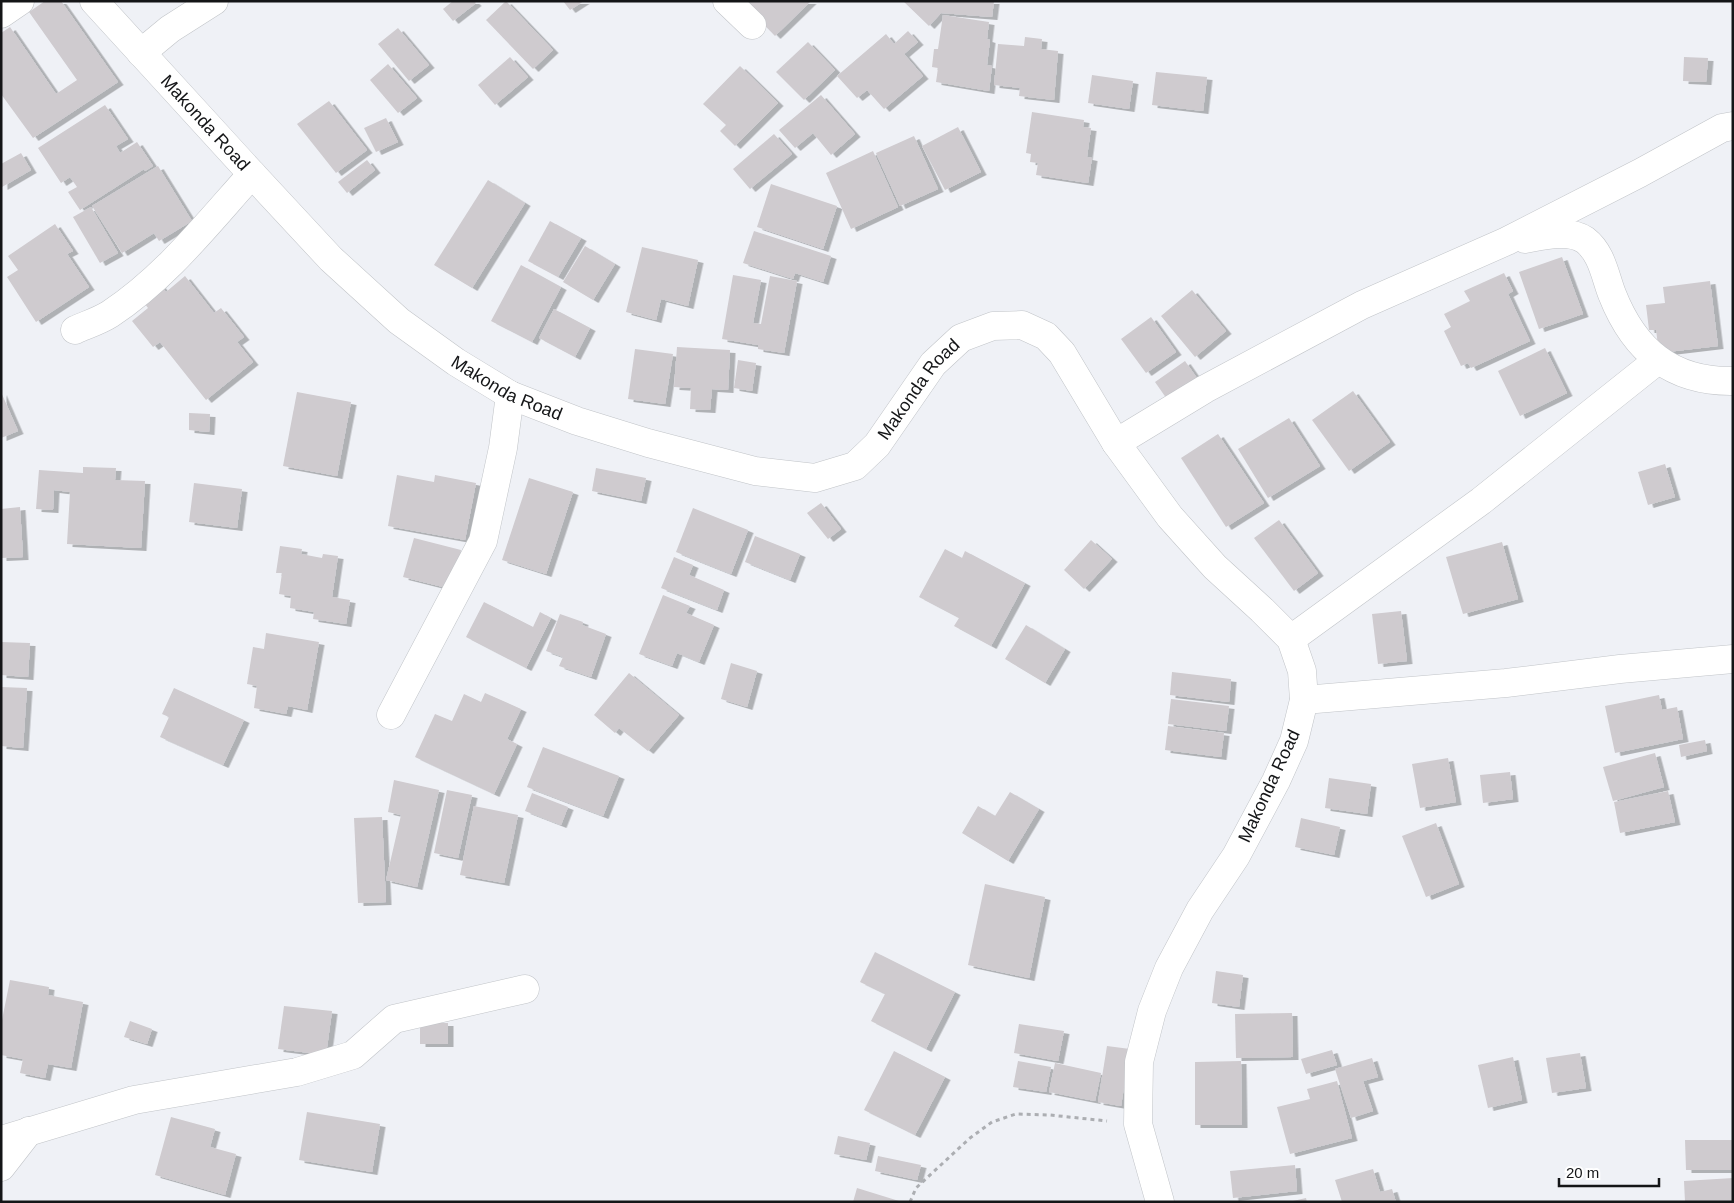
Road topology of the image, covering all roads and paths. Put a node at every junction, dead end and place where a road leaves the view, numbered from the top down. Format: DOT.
graph roads {
  1 [pos="20,1"];
  2 [pos="94,1"];
  3 [pos="214,1"];
  4 [pos="727,1"];
  5 [pos="1,14"];
  6 [pos="752,25"];
  7 [pos="141,53"];
  8 [pos="1733,126"];
  9 [pos="252,174"];
  10 [pos="1507,241"];
  11 [pos="75,330"];
  12 [pos="1658,360"];
  13 [pos="1733,381"];
  14 [pos="510,395"];
  15 [pos="1116,443"];
  16 [pos="1291,639"];
  17 [pos="1733,659"];
  18 [pos="1304,700"];
  19 [pos="391,715"];
  20 [pos="525,989"];
  21 [pos="1138,1124"];
  22 [pos="29,1131"];
  23 [pos="1,1140"];
  24 [pos="1,1167"];
  25 [pos="910,1202"];
  26 [pos="1160,1202"];
  1 -- 5 [label="street"];
  2 -- 7 [label="street, Makonda Road"];
  3 -- 7 [label="street"];
  4 -- 6 [label="street"];
  7 -- 9 [label="street, Makonda Road"];
  8 -- 10 [label="street"];
  9 -- 11 [label="street"];
  9 -- 14 [label="street, Makonda Road"];
  10 -- 12 [label="street"];
  10 -- 15 [label="street"];
  12 -- 13 [label="street"];
  12 -- 16 [label="street"];
  14 -- 15 [label="street, Makonda Road"];
  14 -- 19 [label="street"];
  15 -- 16 [label="street, Makonda Road"];
  16 -- 18 [label="street, Makonda Road"];
  17 -- 18 [label="street"];
  18 -- 21 [label="street, Makonda Road"];
  20 -- 22 [label="street"];
  21 -- 25 [label="path"];
  21 -- 26 [label="street, Makonda Road"];
  22 -- 23 [label="street"];
  22 -- 24 [label="street"];
}
